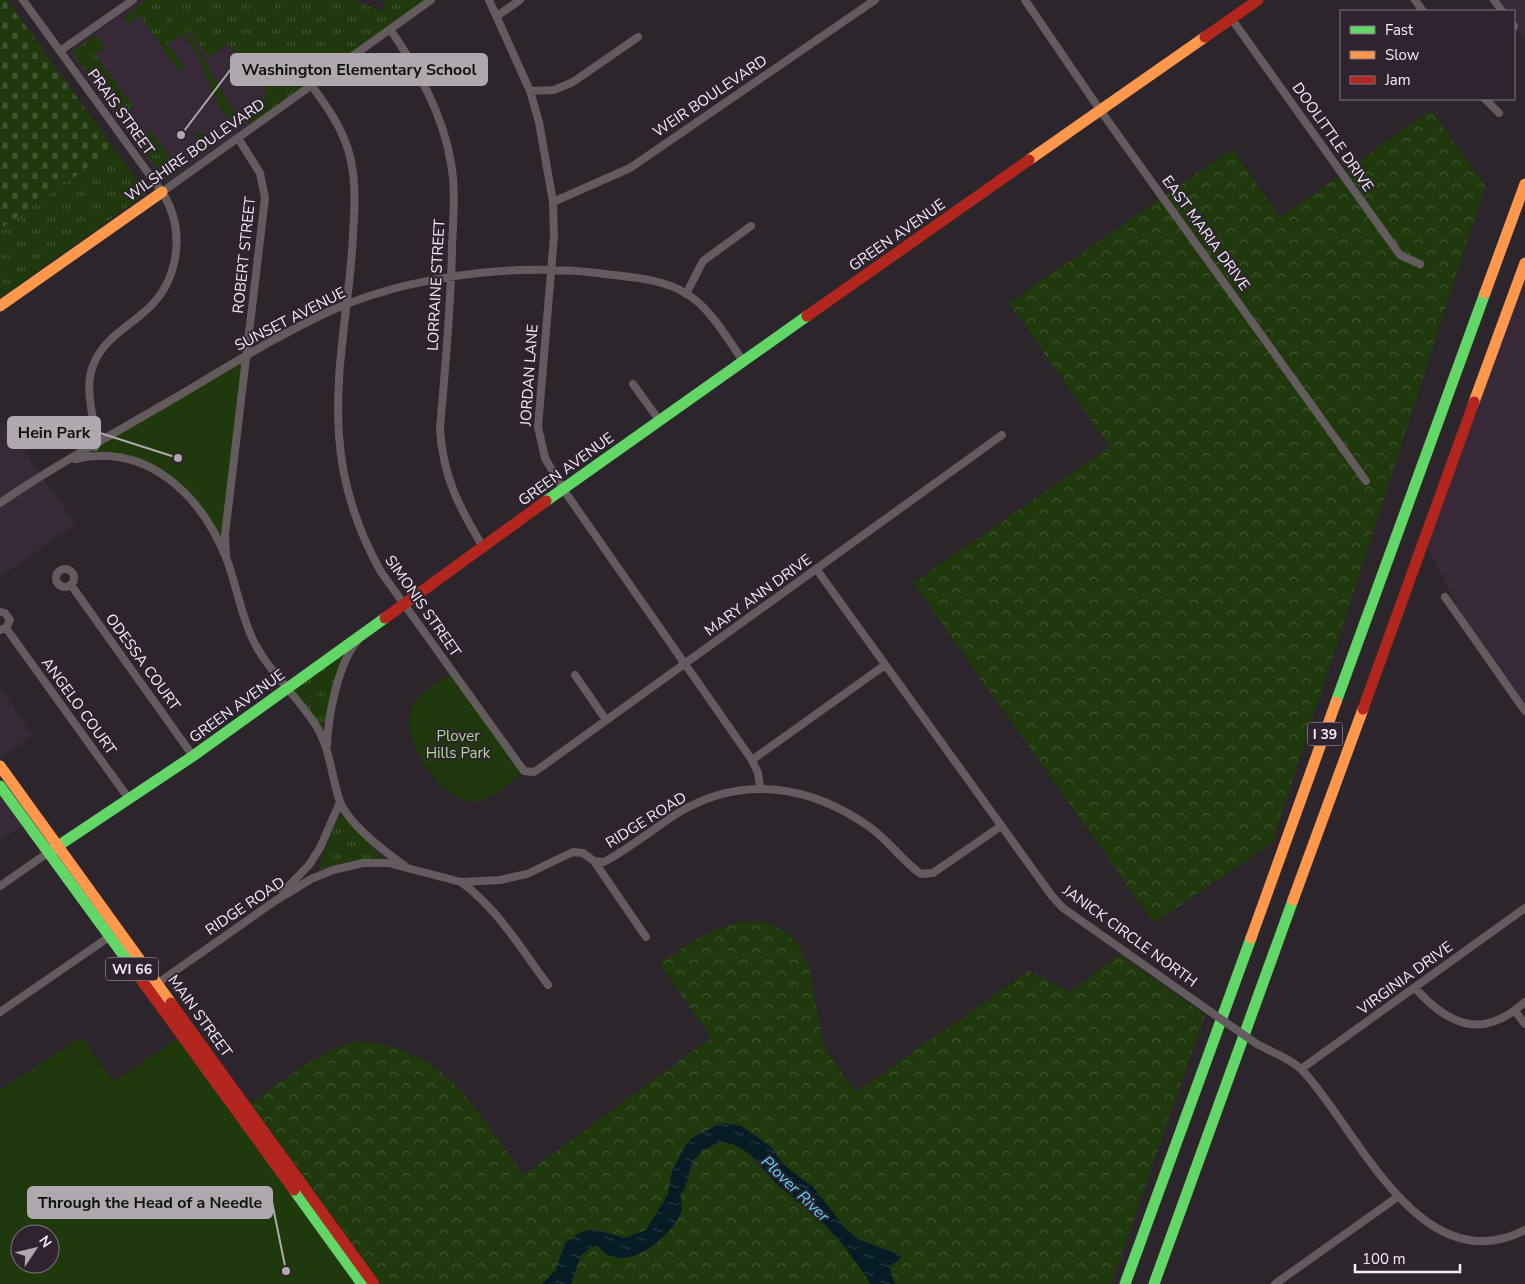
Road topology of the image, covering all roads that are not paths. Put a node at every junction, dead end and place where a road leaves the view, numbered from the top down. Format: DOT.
graph roads {
  1 [pos="23,0"];
  2 [pos="133,0"];
  3 [pos="431,0"];
  4 [pos="489,0"];
  5 [pos="520,0"];
  6 [pos="875,0"];
  7 [pos="1024,0"];
  8 [pos="1258,0"];
  9 [pos="497,16"];
  10 [pos="1231,18"];
  11 [pos="390,29"];
  12 [pos="638,37"];
  13 [pos="60,51"];
  14 [pos="312,86"];
  15 [pos="530,91"];
  16 [pos="1487,100"];
  17 [pos="1100,110"];
  18 [pos="1498,113"];
  19 [pos="238,138"];
  20 [pos="1525,184"];
  21 [pos="162,192"];
  22 [pos="553,202"];
  23 [pos="752,226"];
  24 [pos="1525,262"];
  25 [pos="1420,264"];
  26 [pos="551,269"];
  27 [pos="452,276"];
  28 [pos="686,294"];
  29 [pos="348,304"];
  30 [pos="0,306"];
  31 [pos="246,356"];
  32 [pos="743,361"];
  33 [pos="632,384"];
  34 [pos="659,420"];
  35 [pos="1002,435"];
  36 [pos="95,444"];
  37 [pos="95,456"];
  38 [pos="67,461"];
  39 [pos="1366,481"];
  40 [pos="563,489"];
  41 [pos="0,503"];
  42 [pos="483,547"];
  43 [pos="227,560"];
  44 [pos="817,570"];
  45 [pos="71,585"];
  46 [pos="1445,597"];
  47 [pos="405,605"];
  48 [pos="0,612"];
  49 [pos="3,629"];
  50 [pos="362,635"];
  51 [pos="686,664"];
  52 [pos="885,665"];
  53 [pos="575,675"];
  54 [pos="286,689"];
  55 [pos="1525,711"];
  56 [pos="606,720"];
  57 [pos="327,750"];
  58 [pos="194,756"];
  59 [pos="752,760"];
  60 [pos="0,766"];
  61 [pos="529,772"];
  62 [pos="0,786"];
  63 [pos="760,788"];
  64 [pos="129,799"];
  65 [pos="340,802"];
  66 [pos="1000,826"];
  67 [pos="53,849"];
  68 [pos="594,861"];
  69 [pos="408,869"];
  70 [pos="461,882"];
  71 [pos="0,886"];
  72 [pos="275,901"];
  73 [pos="1525,908"];
  74 [pos="109,937"];
  75 [pos="646,937"];
  76 [pos="158,983"];
  77 [pos="548,985"];
  78 [pos="1415,988"];
  79 [pos="1525,1002"];
  80 [pos="1515,1011"];
  81 [pos="0,1012"];
  82 [pos="1525,1024"];
  83 [pos="1301,1069"];
  84 [pos="1396,1198"];
  85 [pos="1525,1230"];
  86 [pos="362,1284"];
  87 [pos="374,1284"];
  88 [pos="1125,1284"];
  89 [pos="1154,1284"];
  90 [pos="1275,1284"];
  1 -- 13 [label="street, PRAIS STREET"];
  2 -- 13 [label="street"];
  3 -- 11 [label="street, WILSHIRE BOULEVARD"];
  4 -- 9 [label="street, JORDAN LANE"];
  5 -- 9 [label="street"];
  6 -- 22 [label="street, WEIR BOULEVARD"];
  7 -- 17 [label="street, EAST MARIA DRIVE"];
  8 -- 10 [label="main road, GREEN AVENUE"];
  9 -- 15 [label="street, JORDAN LANE"];
  10 -- 17 [label="main road, GREEN AVENUE"];
  10 -- 25 [label="street, DOOLITTLE DRIVE"];
  11 -- 14 [label="street, WILSHIRE BOULEVARD"];
  11 -- 27 [label="street, LORRAINE STREET"];
  12 -- 15 [label="street"];
  13 -- 21 [label="street, PRAIS STREET"];
  14 -- 19 [label="street, WILSHIRE BOULEVARD"];
  14 -- 29 [label="street, SIMONIS STREET"];
  15 -- 22 [label="street, JORDAN LANE"];
  16 -- 18 [label="street"];
  17 -- 32 [label="main road, GREEN AVENUE"];
  17 -- 39 [label="street, EAST MARIA DRIVE"];
  19 -- 21 [label="street, WILSHIRE BOULEVARD"];
  19 -- 31 [label="street, ROBERT STREET"];
  20 -- 88 [label="main road, I 39"];
  21 -- 30 [label="main road, WILSHIRE BOULEVARD"];
  21 -- 36 [label="street, PRAIS STREET"];
  22 -- 26 [label="street, JORDAN LANE"];
  23 -- 28 [label="street"];
  24 -- 89 [label="main road, I 39"];
  26 -- 27 [label="street, SUNSET AVENUE"];
  26 -- 28 [label="street, SUNSET AVENUE"];
  26 -- 40 [label="street, JORDAN LANE"];
  27 -- 29 [label="street, SUNSET AVENUE"];
  27 -- 42 [label="street, LORRAINE STREET"];
  28 -- 32 [label="street, SUNSET AVENUE"];
  29 -- 31 [label="street, SUNSET AVENUE"];
  29 -- 47 [label="street, SIMONIS STREET"];
  31 -- 36 [label="street, SUNSET AVENUE"];
  31 -- 43 [label="street, ROBERT STREET"];
  32 -- 34 [label="main road, GREEN AVENUE"];
  33 -- 34 [label="street"];
  34 -- 40 [label="main road, GREEN AVENUE"];
  35 -- 44 [label="street, MARY ANN DRIVE"];
  36 -- 37 [label="street, PRAIS STREET"];
  36 -- 38 [label="street, SUNSET AVENUE"];
  37 -- 38 [label="street, ROBERT STREET"];
  37 -- 43 [label="street, ROBERT STREET"];
  38 -- 41 [label="street, SUNSET AVENUE"];
  40 -- 42 [label="main road, GREEN AVENUE"];
  40 -- 51 [label="street, JORDAN LANE"];
  42 -- 47 [label="main road, GREEN AVENUE"];
  43 -- 54 [label="street, ROBERT STREET"];
  44 -- 51 [label="street, MARY ANN DRIVE"];
  44 -- 52 [label="street, JANICK CIRCLE NORTH"];
  45 -- 58 [label="street, ODESSA COURT"];
  46 -- 55 [label="street"];
  47 -- 50 [label="main road, GREEN AVENUE"];
  47 -- 61 [label="street, SIMONIS STREET"];
  48 -- 49 [label="street, ANGELO COURT"];
  49 -- 64 [label="street, ANGELO COURT"];
  50 -- 54 [label="main road, GREEN AVENUE"];
  50 -- 57 [label="street"];
  51 -- 56 [label="street, MARY ANN DRIVE"];
  51 -- 59 [label="street, JORDAN LANE"];
  52 -- 59 [label="street"];
  52 -- 66 [label="street, JANICK CIRCLE NORTH"];
  53 -- 56 [label="street"];
  54 -- 57 [label="street, ROBERT STREET"];
  54 -- 58 [label="main road, GREEN AVENUE"];
  56 -- 61 [label="street, MARY ANN DRIVE"];
  57 -- 65 [label="street"];
  58 -- 64 [label="main road, GREEN AVENUE"];
  59 -- 63 [label="street, JORDAN LANE"];
  60 -- 67 [label="main road, MAIN STREET / WI 66"];
  62 -- 67 [label="main road, MAIN STREET / WI 66"];
  63 -- 66 [label="street, RIDGE ROAD"];
  63 -- 68 [label="street, RIDGE ROAD"];
  64 -- 67 [label="main road, GREEN AVENUE"];
  65 -- 69 [label="street"];
  65 -- 72 [label="street"];
  66 -- 83 [label="street, JANICK CIRCLE NORTH, bridge"];
  67 -- 71 [label="street"];
  67 -- 74 [label="main road, MAIN STREET / WI 66"];
  67 -- 76 [label="main road, MAIN STREET / WI 66"];
  68 -- 70 [label="street, RIDGE ROAD"];
  68 -- 75 [label="street"];
  69 -- 70 [label="street, RIDGE ROAD"];
  69 -- 72 [label="street, RIDGE ROAD"];
  70 -- 77 [label="street"];
  72 -- 76 [label="street, RIDGE ROAD"];
  73 -- 78 [label="street, VIRGINIA DRIVE"];
  74 -- 81 [label="street"];
  74 -- 86 [label="main road, MAIN STREET / WI 66"];
  76 -- 87 [label="main road, MAIN STREET / WI 66"];
  78 -- 80 [label="street"];
  78 -- 83 [label="street, VIRGINIA DRIVE"];
  79 -- 80 [label="street"];
  80 -- 82 [label="street"];
  83 -- 84 [label="street, JANICK CIRCLE NORTH"];
  84 -- 85 [label="street, JANICK CIRCLE NORTH"];
  84 -- 90 [label="street"];
}
